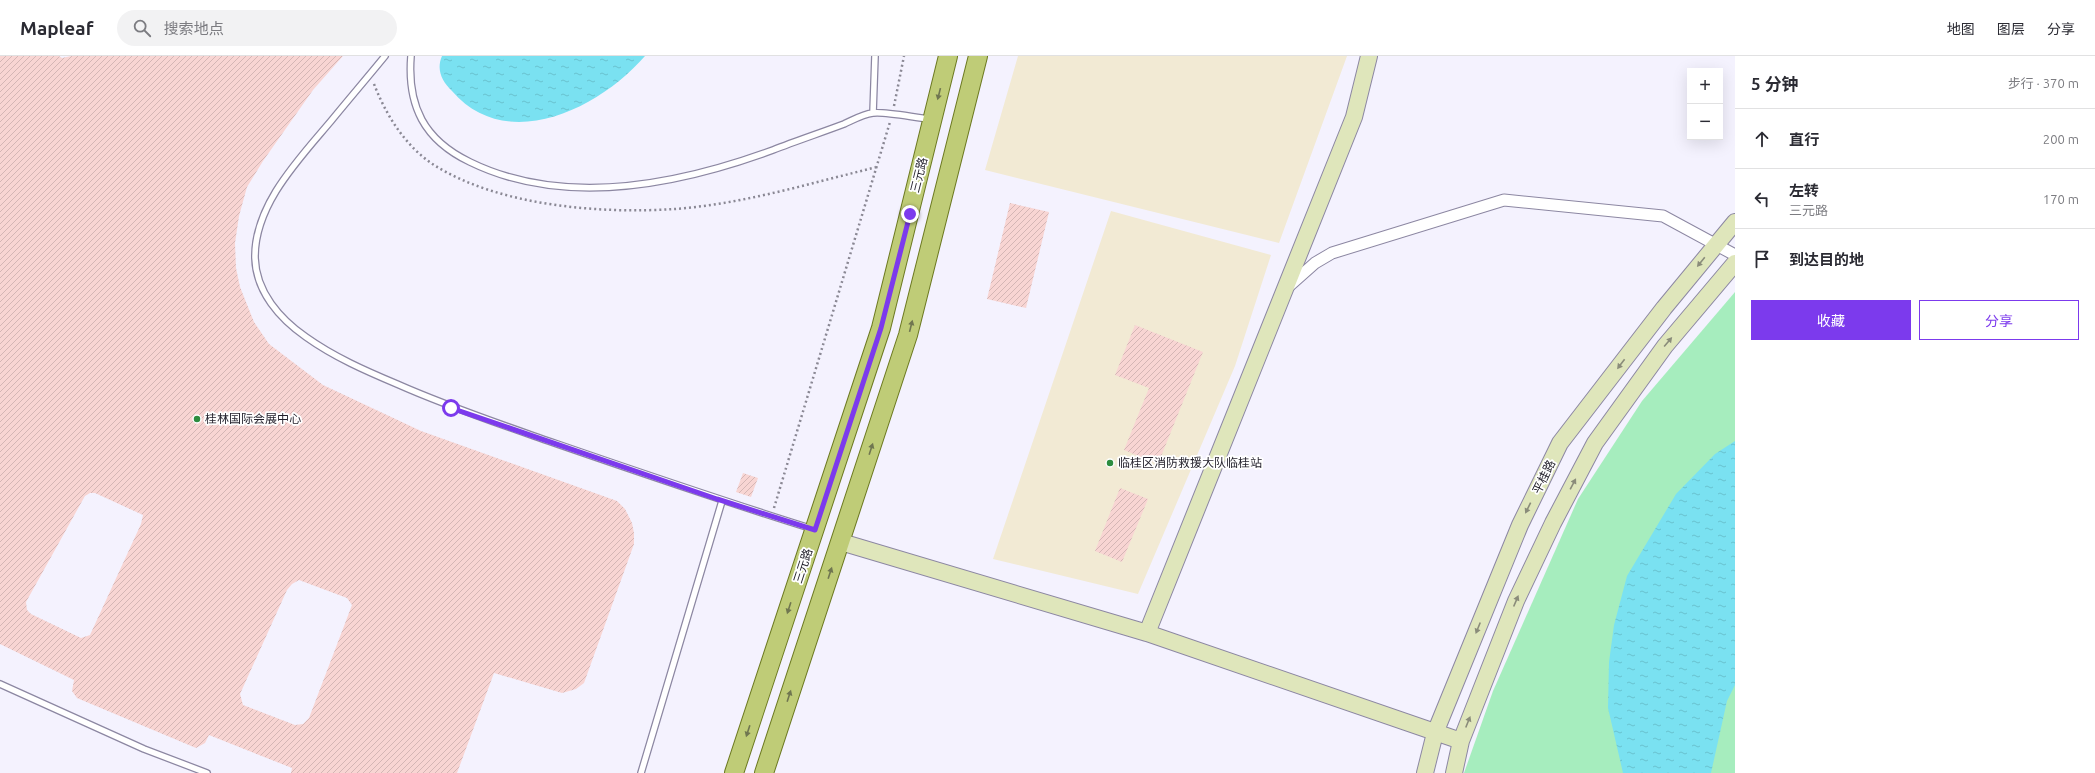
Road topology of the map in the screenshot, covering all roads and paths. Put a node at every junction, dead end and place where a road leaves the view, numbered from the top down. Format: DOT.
graph roads {
  1 [pos="385,56"];
  2 [pos="411,56"];
  3 [pos="875,56"];
  4 [pos="904,56"];
  5 [pos="948,56"];
  6 [pos="978,56"];
  7 [pos="1369,56"];
  8 [pos="873,113"];
  9 [pos="892,115"];
  10 [pos="932,120"];
  11 [pos="1735,222"];
  12 [pos="1716,245"];
  13 [pos="1735,255"];
  14 [pos="1735,263"];
  15 [pos="1286,289"];
  16 [pos="722,501"];
  17 [pos="772,516"];
  18 [pos="815,530"];
  19 [pos="841,542"];
  20 [pos="1147,633"];
  21 [pos="0,684"];
  22 [pos="1435,733"];
  23 [pos="1461,741"];
  24 [pos="207,773"];
  25 [pos="641,773"];
  26 [pos="734,773"];
  27 [pos="764,773"];
  28 [pos="1425,773"];
  29 [pos="1454,773"];
  1 -- 16 [label="lane"];
  2 -- 8 [label="lane"];
  3 -- 8 [label="lane"];
  4 -- 9 [label="path"];
  5 -- 10 [label="main road, 三元路, one-way"];
  19 -- 6 [label="main road, one-way"];
  7 -- 15 [label="street"];
  8 -- 9 [label="lane"];
  9 -- 10 [label="lane"];
  9 -- 17 [label="path"];
  10 -- 18 [label="main road, 三元路"];
  11 -- 12 [label="street, 平桂路"];
  12 -- 13 [label="street"];
  12 -- 15 [label="street"];
  12 -- 22 [label="street, 平桂路, one-way"];
  23 -- 14 [label="street, one-way"];
  15 -- 20 [label="street"];
  16 -- 17 [label="lane"];
  16 -- 25 [label="lane"];
  17 -- 18 [label="lane"];
  18 -- 26 [label="main road, 三元路, one-way"];
  19 -- 20 [label="street"];
  27 -- 19 [label="main road, one-way"];
  20 -- 22 [label="street"];
  21 -- 24 [label="lane"];
  22 -- 23 [label="street"];
  22 -- 28 [label="street, 平桂路"];
  23 -- 29 [label="street"];
}
